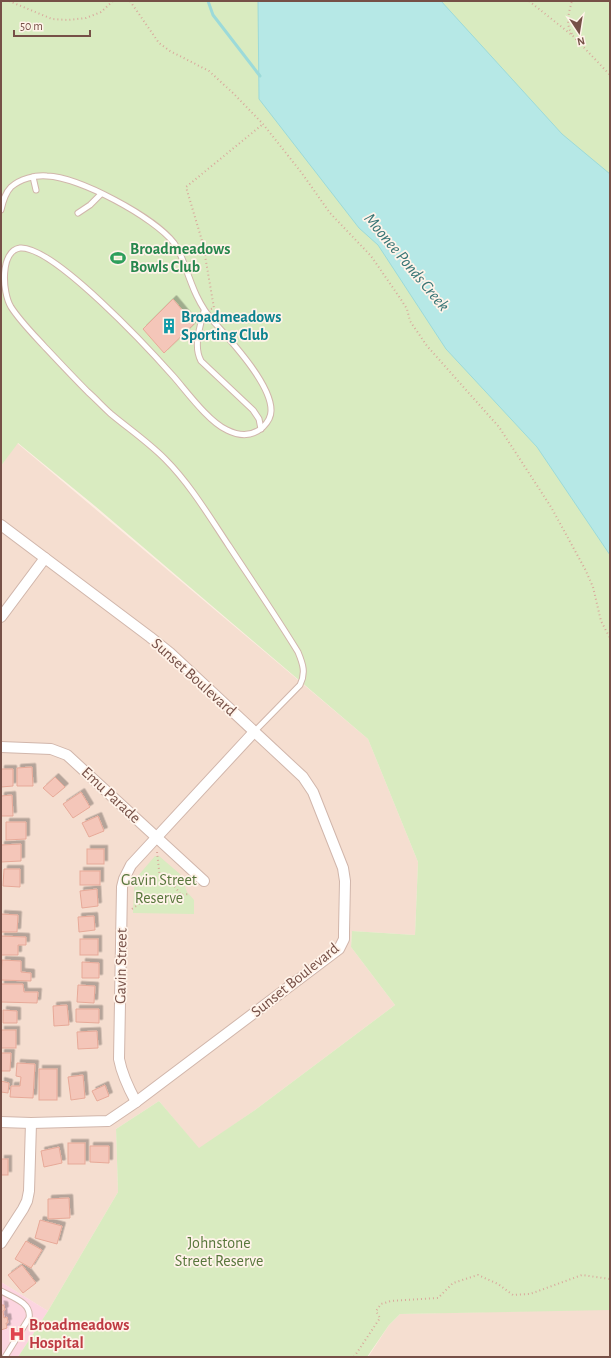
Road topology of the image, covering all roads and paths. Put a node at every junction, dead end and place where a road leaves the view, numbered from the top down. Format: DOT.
graph roads {
  1 [pos="9,1"];
  2 [pos="113,1"];
  3 [pos="130,1"];
  4 [pos="529,1"];
  5 [pos="572,1"];
  6 [pos="573,36"];
  7 [pos="610,75"];
  8 [pos="263,124"];
  9 [pos="33,177"];
  10 [pos="36,190"];
  11 [pos="101,194"];
  12 [pos="1,210"];
  13 [pos="78,213"];
  14 [pos="205,313"];
  15 [pos="262,429"];
  16 [pos="1,525"];
  17 [pos="45,558"];
  18 [pos="1,617"];
  19 [pos="610,638"];
  20 [pos="254,732"];
  21 [pos="1,747"];
  22 [pos="156,838"];
  23 [pos="157,852"];
  24 [pos="204,881"];
  25 [pos="189,894"];
  26 [pos="143,901"];
  27 [pos="132,909"];
  28 [pos="136,1102"];
  29 [pos="1,1122"];
  30 [pos="31,1123"];
  31 [pos="1,1243"];
  32 [pos="610,1278"];
  33 [pos="1,1291"];
  34 [pos="5,1357"];
  35 [pos="354,1357"];
  1 -- 2 [label="path"];
  3 -- 8 [label="path"];
  4 -- 6 [label="path"];
  5 -- 6 [label="path"];
  6 -- 7 [label="path"];
  8 -- 14 [label="path"];
  8 -- 19 [label="path"];
  9 -- 10 [label="lane"];
  9 -- 11 [label="lane"];
  9 -- 12 [label="lane"];
  11 -- 13 [label="lane"];
  11 -- 14 [label="lane"];
  14 -- 15 [label="lane"];
  14 -- 15 [label="lane"];
  15 -- 20 [label="lane"];
  16 -- 17 [label="street, Sunset Boulevard"];
  17 -- 18 [label="street"];
  17 -- 20 [label="street, Sunset Boulevard"];
  20 -- 22 [label="street, Gavin Street"];
  20 -- 28 [label="street, Sunset Boulevard"];
  21 -- 22 [label="street, Emu Parade"];
  22 -- 24 [label="street, Emu Parade"];
  22 -- 28 [label="street, Gavin Street"];
  23 -- 25 [label="path"];
  26 -- 27 [label="path"];
  28 -- 30 [label="street, Sunset Boulevard"];
  29 -- 30 [label="street, Sunset Boulevard"];
  30 -- 31 [label="street"];
  32 -- 35 [label="path"];
  33 -- 34 [label="lane"];
}
